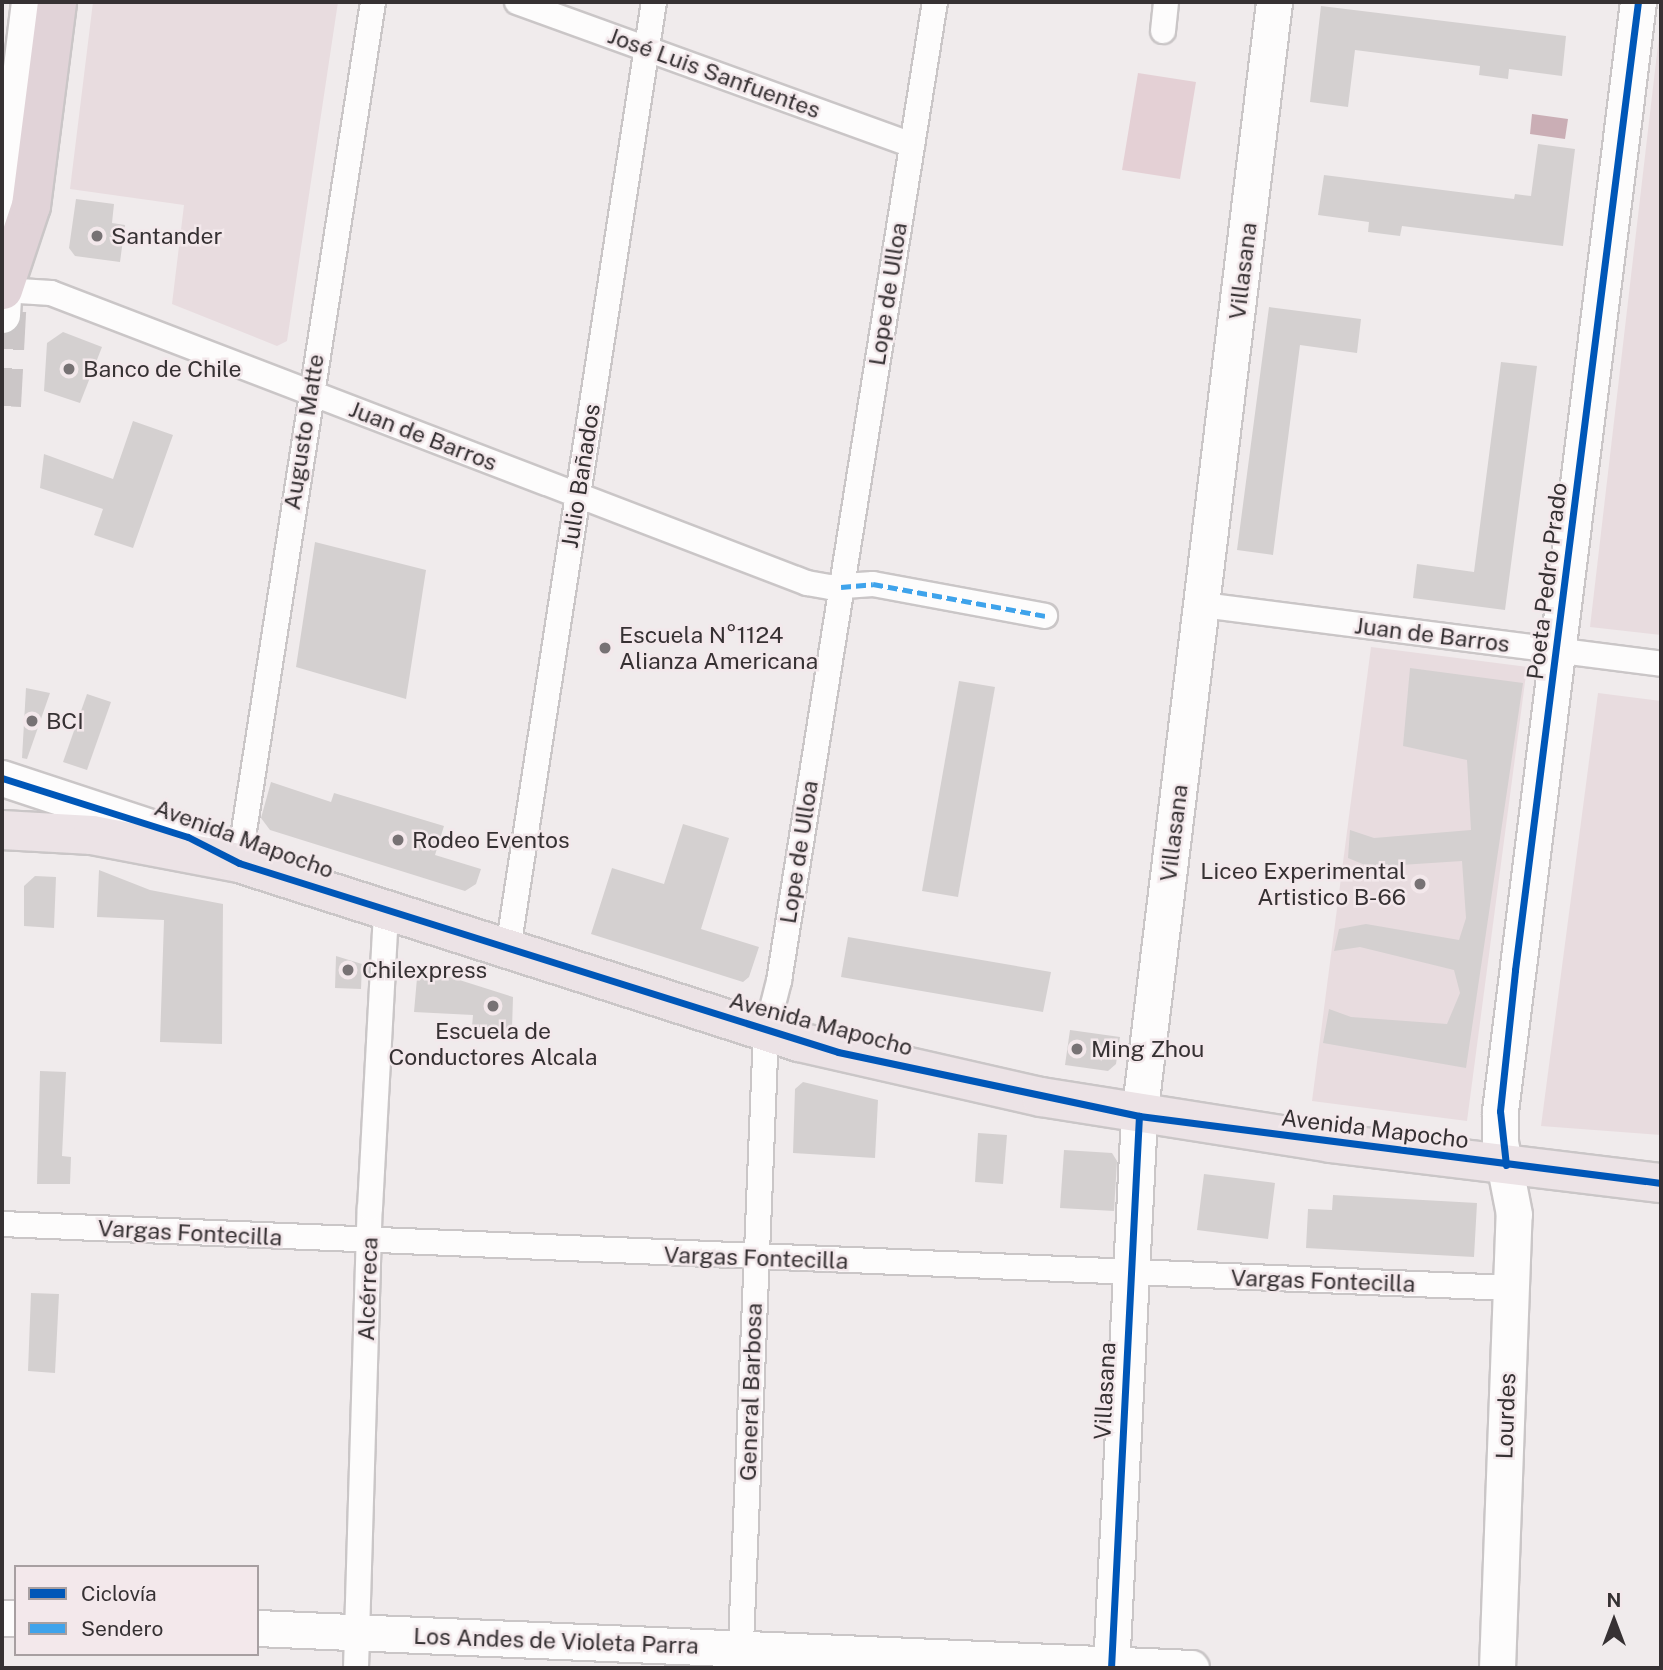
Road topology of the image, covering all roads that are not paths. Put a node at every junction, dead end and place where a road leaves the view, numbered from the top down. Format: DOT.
graph roads {
  1 [pos="29,2"];
  2 [pos="57,2"];
  3 [pos="373,2"];
  4 [pos="517,2"];
  5 [pos="654,2"];
  6 [pos="935,2"];
  7 [pos="1166,2"];
  8 [pos="1274,2"];
  9 [pos="1638,2"];
  10 [pos="1163,31"];
  11 [pos="647,49"];
  12 [pos="912,145"];
  13 [pos="2,303"];
  14 [pos="310,392"];
  15 [pos="578,496"];
  16 [pos="841,587"];
  17 [pos="1203,605"];
  18 [pos="1045,616"];
  19 [pos="1557,651"];
  20 [pos="1661,664"];
  21 [pos="2,778"];
  22 [pos="2,830"];
  23 [pos="239,863"];
  24 [pos="386,909"];
  25 [pos="508,949"];
  26 [pos="766,1032"];
  27 [pos="1139,1116"];
  28 [pos="1506,1165"];
  29 [pos="1661,1183"];
  30 [pos="2,1224"];
  31 [pos="369,1241"];
  32 [pos="757,1258"];
  33 [pos="1129,1274"];
  34 [pos="1511,1288"];
  35 [pos="259,1628"];
  36 [pos="357,1633"];
  37 [pos="740,1659"];
  38 [pos="1111,1667"];
  39 [pos="356,1668"];
  40 [pos="1191,1668"];
  41 [pos="1497,1668"];
  1 -- 13 [label="street"];
  2 -- 13 [label="highway"];
  3 -- 14 [label="street, Augusto Matte"];
  4 -- 11 [label="street, José Luis Sanfuentes"];
  5 -- 11 [label="street, Julio Bañados"];
  6 -- 12 [label="street, Lope de Ulloa"];
  7 -- 10 [label="street"];
  8 -- 17 [label="street, Villasana"];
  9 -- 19 [label="street, Poeta Pedro Prado"];
  11 -- 12 [label="street, José Luis Sanfuentes"];
  11 -- 15 [label="street, Julio Bañados"];
  12 -- 16 [label="street, Lope de Ulloa"];
  13 -- 14 [label="street, Juan de Barros"];
  14 -- 15 [label="street, Juan de Barros"];
  14 -- 23 [label="street, Augusto Matte"];
  15 -- 16 [label="street, Juan de Barros"];
  15 -- 25 [label="street, Julio Bañados"];
  16 -- 18 [label="street"];
  16 -- 26 [label="street, Lope de Ulloa"];
  17 -- 19 [label="street, Juan de Barros"];
  17 -- 27 [label="street, Villasana"];
  19 -- 20 [label="street, Juan de Barros"];
  19 -- 28 [label="street, Poeta Pedro Prado"];
  21 -- 23 [label="street, Avenida Mapocho"];
  22 -- 23 [label="main road"];
  23 -- 24 [label="main road, Avenida Mapocho"];
  24 -- 25 [label="main road, Avenida Mapocho"];
  24 -- 31 [label="street, Alcérreca"];
  25 -- 26 [label="main road, Avenida Mapocho"];
  26 -- 27 [label="main road, Avenida Mapocho"];
  26 -- 32 [label="street, General Barbosa"];
  27 -- 28 [label="main road, Avenida Mapocho"];
  27 -- 33 [label="street, Villasana"];
  28 -- 29 [label="main road, Avenida Mapocho"];
  28 -- 34 [label="street, Lourdes"];
  30 -- 31 [label="street, Vargas Fontecilla"];
  31 -- 32 [label="street, Vargas Fontecilla"];
  31 -- 36 [label="street, Alcérreca"];
  32 -- 33 [label="street, Vargas Fontecilla"];
  32 -- 37 [label="street, General Barbosa"];
  33 -- 34 [label="street, Vargas Fontecilla"];
  33 -- 38 [label="street, Villasana"];
  34 -- 41 [label="street, Lourdes"];
  35 -- 36 [label="street, Los Andes de Violeta Parra"];
  36 -- 37 [label="street, Los Andes de Violeta Parra"];
  36 -- 39 [label="street, Alcérreca"];
  37 -- 38 [label="street, Los Andes de Violeta Parra"];
  38 -- 40 [label="street, Los Andes de Violeta Parra"];
}
